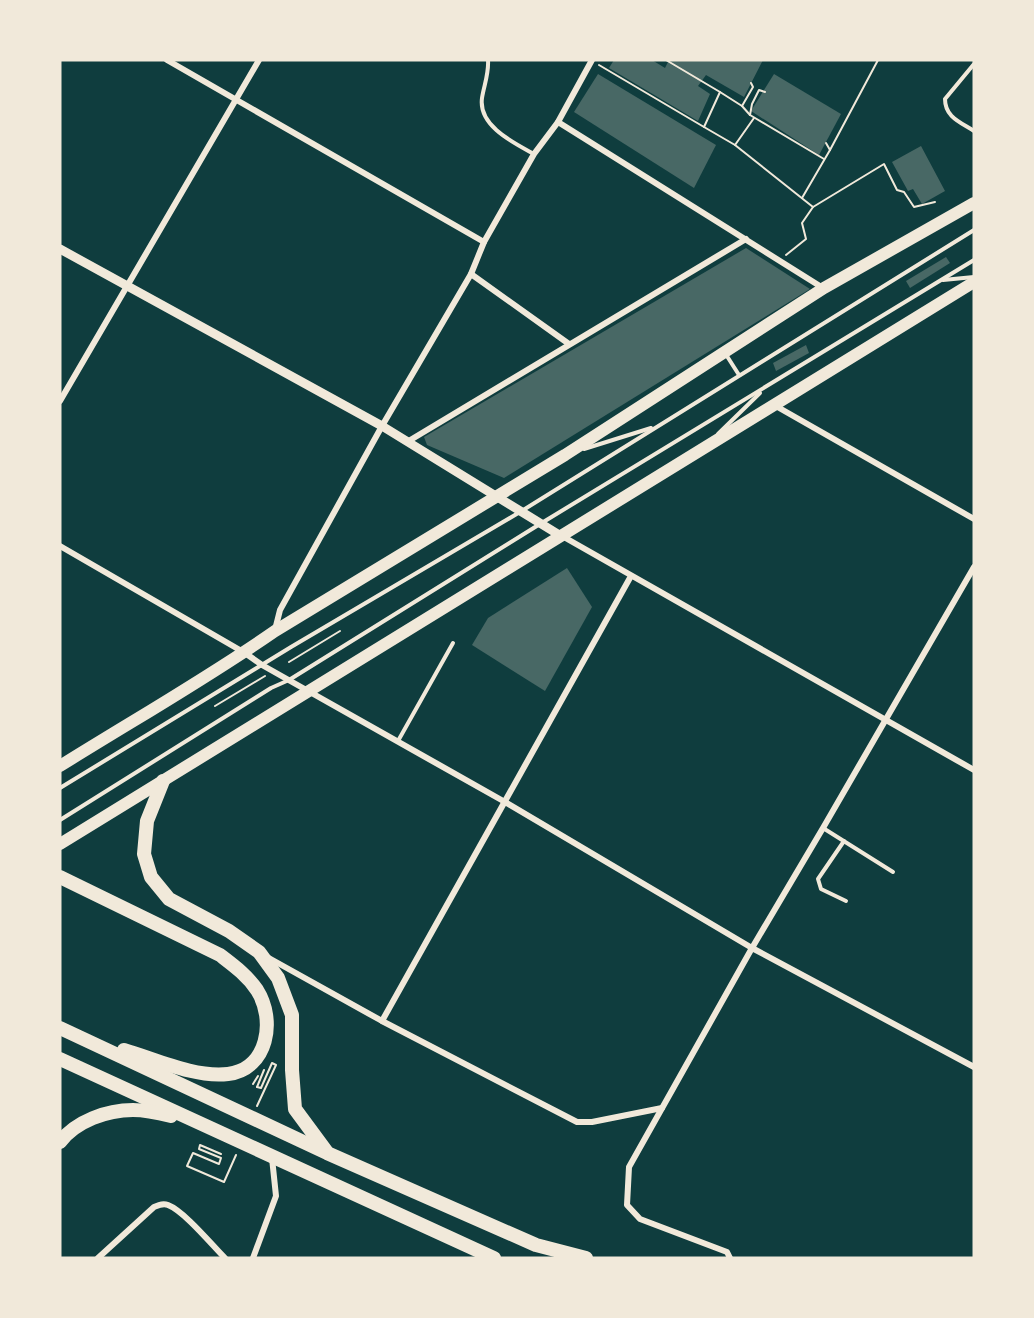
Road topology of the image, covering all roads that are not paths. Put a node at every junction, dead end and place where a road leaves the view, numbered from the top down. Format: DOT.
graph roads {
  1 [pos="167,60"];
  2 [pos="259,60"];
  3 [pos="488,60"];
  4 [pos="592,60"];
  5 [pos="974,64"];
  6 [pos="235,100"];
  7 [pos="558,122"];
  8 [pos="974,131"];
  9 [pos="534,154"];
  10 [pos="974,203"];
  11 [pos="974,230"];
  12 [pos="746,239"];
  13 [pos="484,242"];
  14 [pos="60,249"];
  15 [pos="974,260"];
  16 [pos="471,274"];
  17 [pos="942,280"];
  18 [pos="974,280"];
  19 [pos="126,287"];
  20 [pos="824,288"];
  21 [pos="568,344"];
  22 [pos="725,352"];
  23 [pos="739,375"];
  24 [pos="766,387"];
  25 [pos="60,401"];
  26 [pos="774,405"];
  27 [pos="382,426"];
  28 [pos="657,426"];
  29 [pos="407,442"];
  30 [pos="702,449"];
  31 [pos="565,455"];
  32 [pos="496,497"];
  33 [pos="520,512"];
  34 [pos="974,519"];
  35 [pos="540,524"];
  36 [pos="561,536"];
  37 [pos="60,546"];
  38 [pos="974,567"];
  39 [pos="631,576"];
  40 [pos="275,631"];
  41 [pos="453,644"];
  42 [pos="245,652"];
  43 [pos="262,665"];
  44 [pos="289,680"];
  45 [pos="310,692"];
  46 [pos="885,722"];
  47 [pos="398,741"];
  48 [pos="60,766"];
  49 [pos="974,770"];
  50 [pos="163,781"];
  51 [pos="60,788"];
  52 [pos="505,802"];
  53 [pos="60,820"];
  54 [pos="823,828"];
  55 [pos="844,841"];
  56 [pos="60,844"];
  57 [pos="892,872"];
  58 [pos="60,877"];
  59 [pos="846,901"];
  60 [pos="752,948"];
  61 [pos="259,952"];
  62 [pos="382,1021"];
  63 [pos="60,1028"];
  64 [pos="77,1035"];
  65 [pos="60,1059"];
  66 [pos="974,1067"];
  67 [pos="662,1108"];
  68 [pos="202,1124"];
  69 [pos="60,1142"];
  70 [pos="327,1153"];
  71 [pos="272,1157"];
  72 [pos="98,1258"];
  73 [pos="225,1258"];
  74 [pos="253,1258"];
  75 [pos="494,1258"];
  76 [pos="586,1258"];
  77 [pos="730,1258"];
  1 -- 6 [label="street"];
  2 -- 6 [label="street"];
  3 -- 9 [label="lane"];
  4 -- 7 [label="street"];
  5 -- 8 [label="lane"];
  6 -- 13 [label="street"];
  6 -- 19 [label="street"];
  7 -- 9 [label="street"];
  7 -- 12 [label="street"];
  9 -- 13 [label="street"];
  10 -- 20 [label="highway"];
  11 -- 23 [label="lane"];
  12 -- 20 [label="street"];
  12 -- 21 [label="street"];
  13 -- 16 [label="street"];
  14 -- 19 [label="street"];
  15 -- 17 [label="lane"];
  16 -- 21 [label="street"];
  16 -- 27 [label="street"];
  17 -- 18 [label="lane"];
  17 -- 24 [label="lane"];
  18 -- 26 [label="highway"];
  19 -- 25 [label="street"];
  19 -- 27 [label="street"];
  20 -- 22 [label="highway"];
  21 -- 29 [label="street"];
  22 -- 23 [label="lane"];
  22 -- 31 [label="highway"];
  23 -- 28 [label="lane"];
  24 -- 30 [label="lane"];
  24 -- 35 [label="lane"];
  26 -- 30 [label="highway"];
  26 -- 34 [label="street"];
  27 -- 29 [label="street"];
  27 -- 40 [label="street"];
  28 -- 31 [label="lane"];
  28 -- 33 [label="lane"];
  29 -- 32 [label="street"];
  30 -- 36 [label="highway"];
  31 -- 32 [label="highway"];
  32 -- 33 [label="street"];
  32 -- 40 [label="highway"];
  33 -- 35 [label="street"];
  33 -- 43 [label="lane"];
  35 -- 36 [label="street"];
  35 -- 44 [label="lane"];
  36 -- 39 [label="street"];
  36 -- 45 [label="highway"];
  37 -- 42 [label="street"];
  38 -- 46 [label="street"];
  39 -- 46 [label="street"];
  39 -- 52 [label="street"];
  40 -- 42 [label="highway"];
  41 -- 47 [label="lane"];
  42 -- 43 [label="street"];
  42 -- 48 [label="highway"];
  43 -- 44 [label="street"];
  43 -- 51 [label="lane"];
  44 -- 45 [label="street"];
  44 -- 53 [label="lane"];
  45 -- 47 [label="street"];
  45 -- 50 [label="highway"];
  46 -- 49 [label="street"];
  46 -- 54 [label="street"];
  47 -- 52 [label="street"];
  50 -- 56 [label="highway"];
  50 -- 61 [label="highway"];
  52 -- 60 [label="street"];
  52 -- 62 [label="street"];
  54 -- 55 [label="lane"];
  54 -- 60 [label="street"];
  55 -- 57 [label="lane"];
  55 -- 59 [label="lane"];
  58 -- 64 [label="highway"];
  60 -- 66 [label="street"];
  60 -- 67 [label="street"];
  61 -- 62 [label="street"];
  61 -- 70 [label="highway"];
  62 -- 67 [label="street"];
  63 -- 64 [label="highway"];
  64 -- 70 [label="highway"];
  65 -- 68 [label="highway"];
  67 -- 77 [label="street"];
  68 -- 69 [label="highway"];
  68 -- 71 [label="highway"];
  70 -- 76 [label="highway"];
  71 -- 74 [label="street"];
  71 -- 75 [label="highway"];
  72 -- 73 [label="street"];
}
